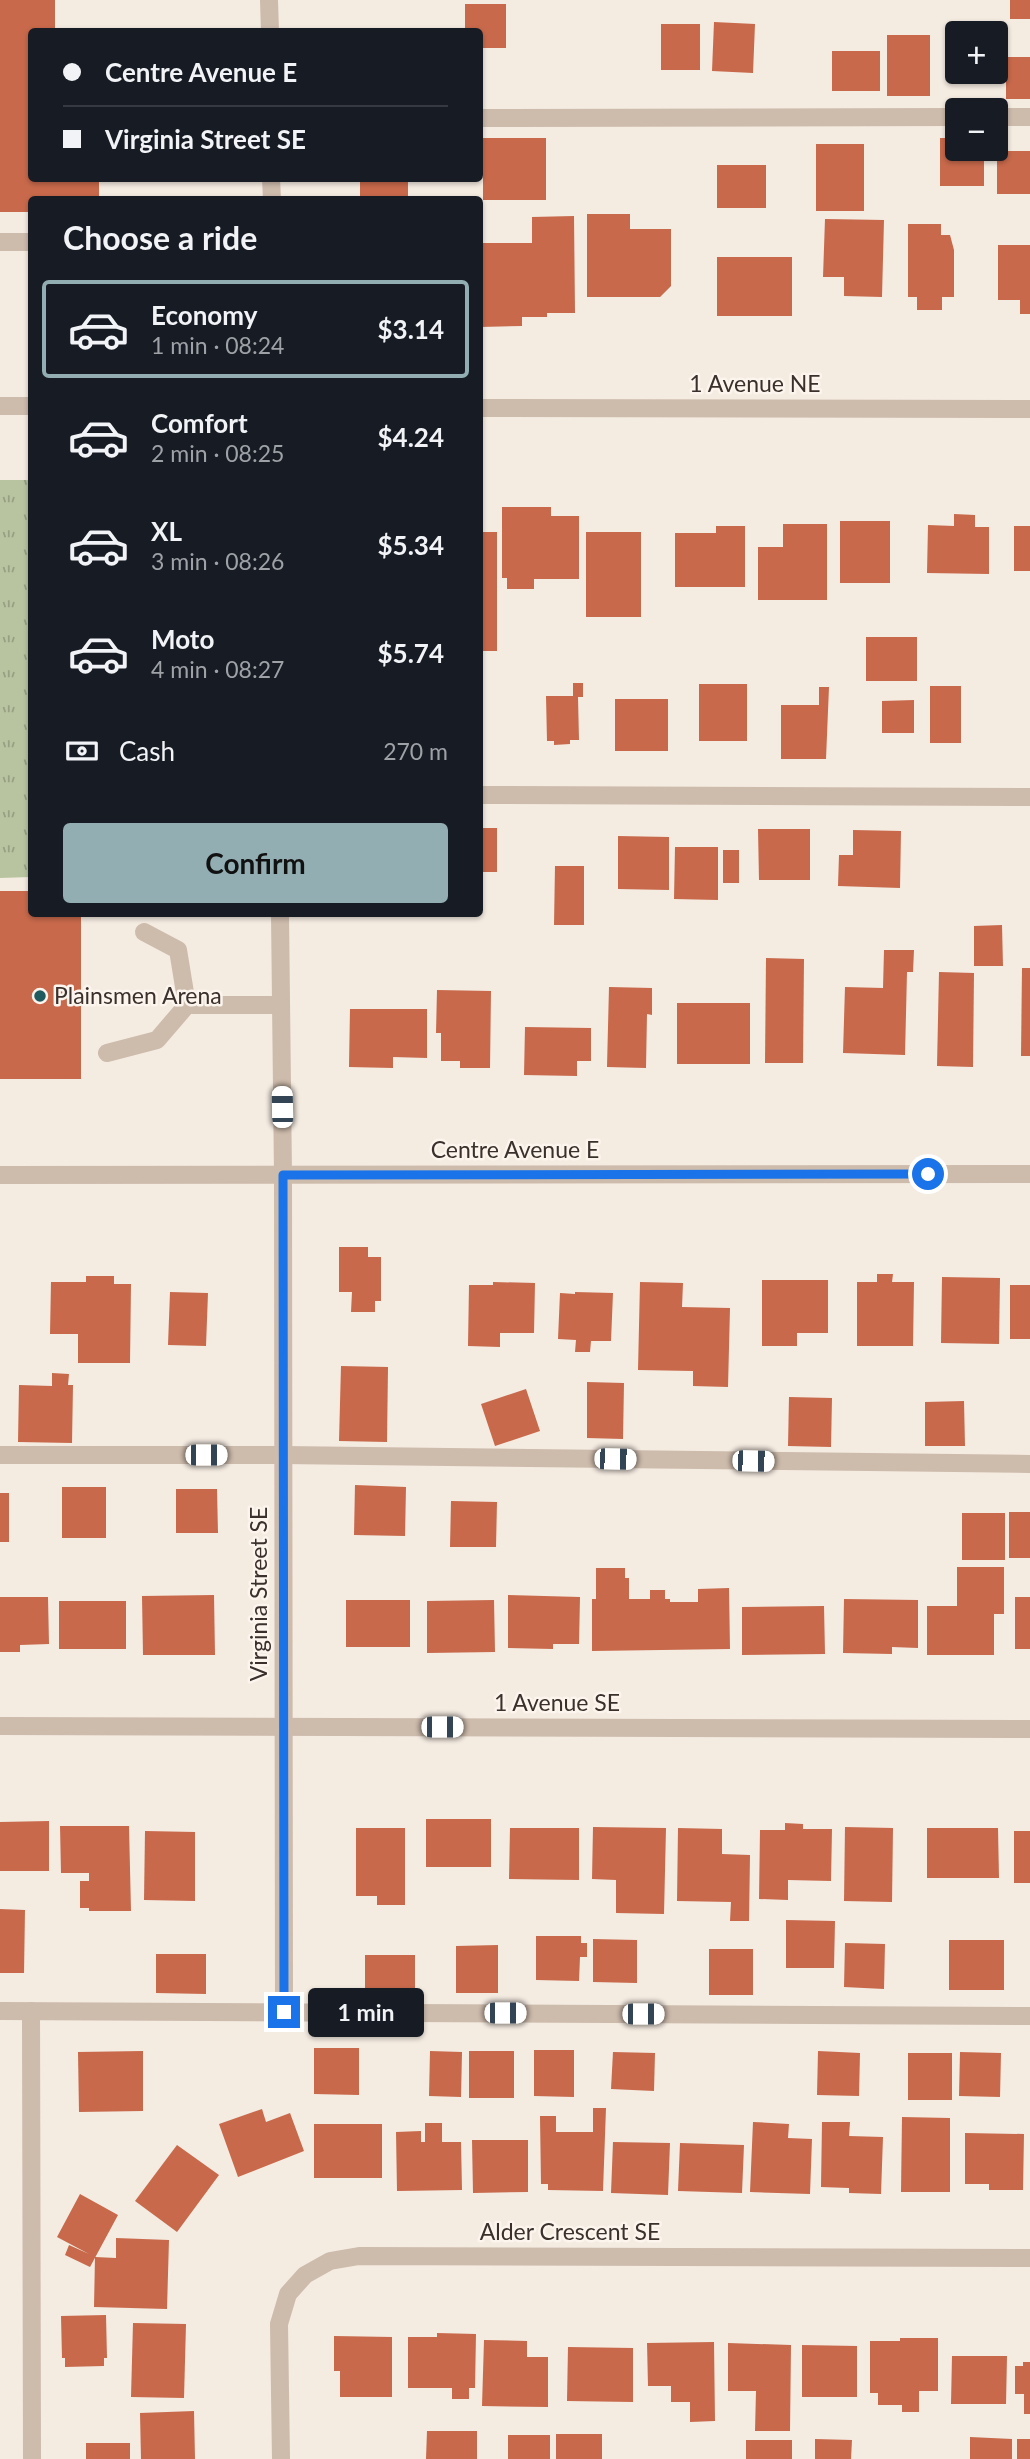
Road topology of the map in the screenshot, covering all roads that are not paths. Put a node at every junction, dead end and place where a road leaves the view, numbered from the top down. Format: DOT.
graph roads {
  1 [pos="269,0"];
  2 [pos="270,28"];
  3 [pos="945,117"];
  4 [pos="1008,117"];
  5 [pos="1030,117"];
  6 [pos="483,118"];
  7 [pos="0,242"];
  8 [pos="28,242"];
  9 [pos="0,406"];
  10 [pos="28,406"];
  11 [pos="483,408"];
  12 [pos="1030,409"];
  13 [pos="483,795"];
  14 [pos="1030,797"];
  15 [pos="280,917"];
  16 [pos="144,932"];
  17 [pos="187,1005"];
  18 [pos="281,1005"];
  19 [pos="107,1053"];
  20 [pos="1030,1174"];
  21 [pos="0,1175"];
  22 [pos="283,1175"];
  23 [pos="0,1455"];
  24 [pos="283,1455"];
  25 [pos="1030,1464"];
  26 [pos="0,1726"];
  27 [pos="284,1727"];
  28 [pos="1030,1728"];
  29 [pos="0,2011"];
  30 [pos="31,2011"];
  31 [pos="284,2012"];
  32 [pos="1030,2015"];
  33 [pos="1030,2258"];
  34 [pos="32,2459"];
  35 [pos="281,2459"];
  1 -- 2 [label="street"];
  3 -- 6 [label="street"];
  4 -- 5 [label="street"];
  7 -- 8 [label="street"];
  9 -- 10 [label="street"];
  11 -- 12 [label="street, 1 Avenue NE"];
  13 -- 14 [label="street"];
  15 -- 18 [label="street, Virginia Street SE"];
  16 -- 17 [label="street"];
  17 -- 18 [label="street"];
  17 -- 19 [label="street"];
  18 -- 22 [label="street, Virginia Street SE"];
  20 -- 22 [label="street, Centre Avenue E"];
  21 -- 22 [label="street, Centre Avenue E"];
  22 -- 24 [label="street, Virginia Street SE"];
  23 -- 24 [label="street"];
  24 -- 25 [label="street"];
  24 -- 27 [label="street, Virginia Street SE"];
  26 -- 27 [label="street, 1 Avenue SE"];
  27 -- 28 [label="street, 1 Avenue SE"];
  27 -- 31 [label="street, Virginia Street SE"];
  29 -- 30 [label="street"];
  30 -- 31 [label="street"];
  30 -- 34 [label="street"];
  31 -- 32 [label="street"];
  33 -- 35 [label="street, Alder Crescent SE"];
}
